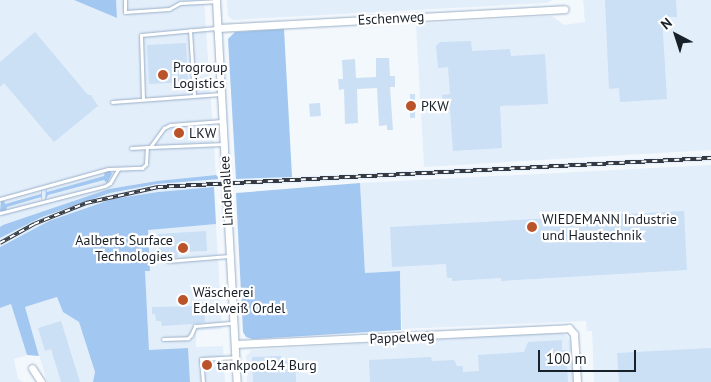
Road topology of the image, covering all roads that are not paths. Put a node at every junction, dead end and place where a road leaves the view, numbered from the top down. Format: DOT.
graph roads {
  1 [pos="125,0"];
  2 [pos="216,1"];
  3 [pos="564,8"];
  4 [pos="217,28"];
  5 [pos="190,30"];
  6 [pos="221,94"];
  7 [pos="194,96"];
  8 [pos="143,99"];
  9 [pos="112,102"];
  10 [pos="223,121"];
  11 [pos="224,144"];
  12 [pos="148,147"];
  13 [pos="131,148"];
  14 [pos="118,169"];
  15 [pos="0,199"];
  16 [pos="0,213"];
  17 [pos="230,256"];
  18 [pos="168,261"];
  19 [pos="234,323"];
  20 [pos="164,339"];
  21 [pos="235,344"];
  22 [pos="236,356"];
  23 [pos="32,368"];
  24 [pos="41,382"];
  25 [pos="203,382"];
  26 [pos="237,382"];
  27 [pos="577,382"];
  1 -- 2 [label="lane"];
  2 -- 4 [label="street, Lindenallee"];
  3 -- 4 [label="street, Eschenweg"];
  4 -- 5 [label="lane"];
  4 -- 6 [label="street, Lindenallee"];
  5 -- 7 [label="lane"];
  5 -- 8 [label="lane"];
  6 -- 7 [label="lane"];
  6 -- 10 [label="street, Lindenallee"];
  7 -- 8 [label="lane"];
  8 -- 9 [label="lane"];
  10 -- 11 [label="street, Lindenallee"];
  10 -- 12 [label="lane"];
  11 -- 12 [label="lane"];
  11 -- 17 [label="street, Lindenallee"];
  12 -- 13 [label="lane"];
  12 -- 14 [label="lane"];
  14 -- 15 [label="lane"];
  14 -- 16 [label="lane"];
  17 -- 18 [label="lane"];
  17 -- 19 [label="street, Lindenallee"];
  19 -- 20 [label="lane"];
  19 -- 21 [label="street, Lindenallee"];
  21 -- 22 [label="street, Lindenallee"];
  21 -- 27 [label="street, Pappelweg"];
  22 -- 25 [label="lane"];
  22 -- 26 [label="street, Lindenallee"];
  23 -- 24 [label="street"];
}
